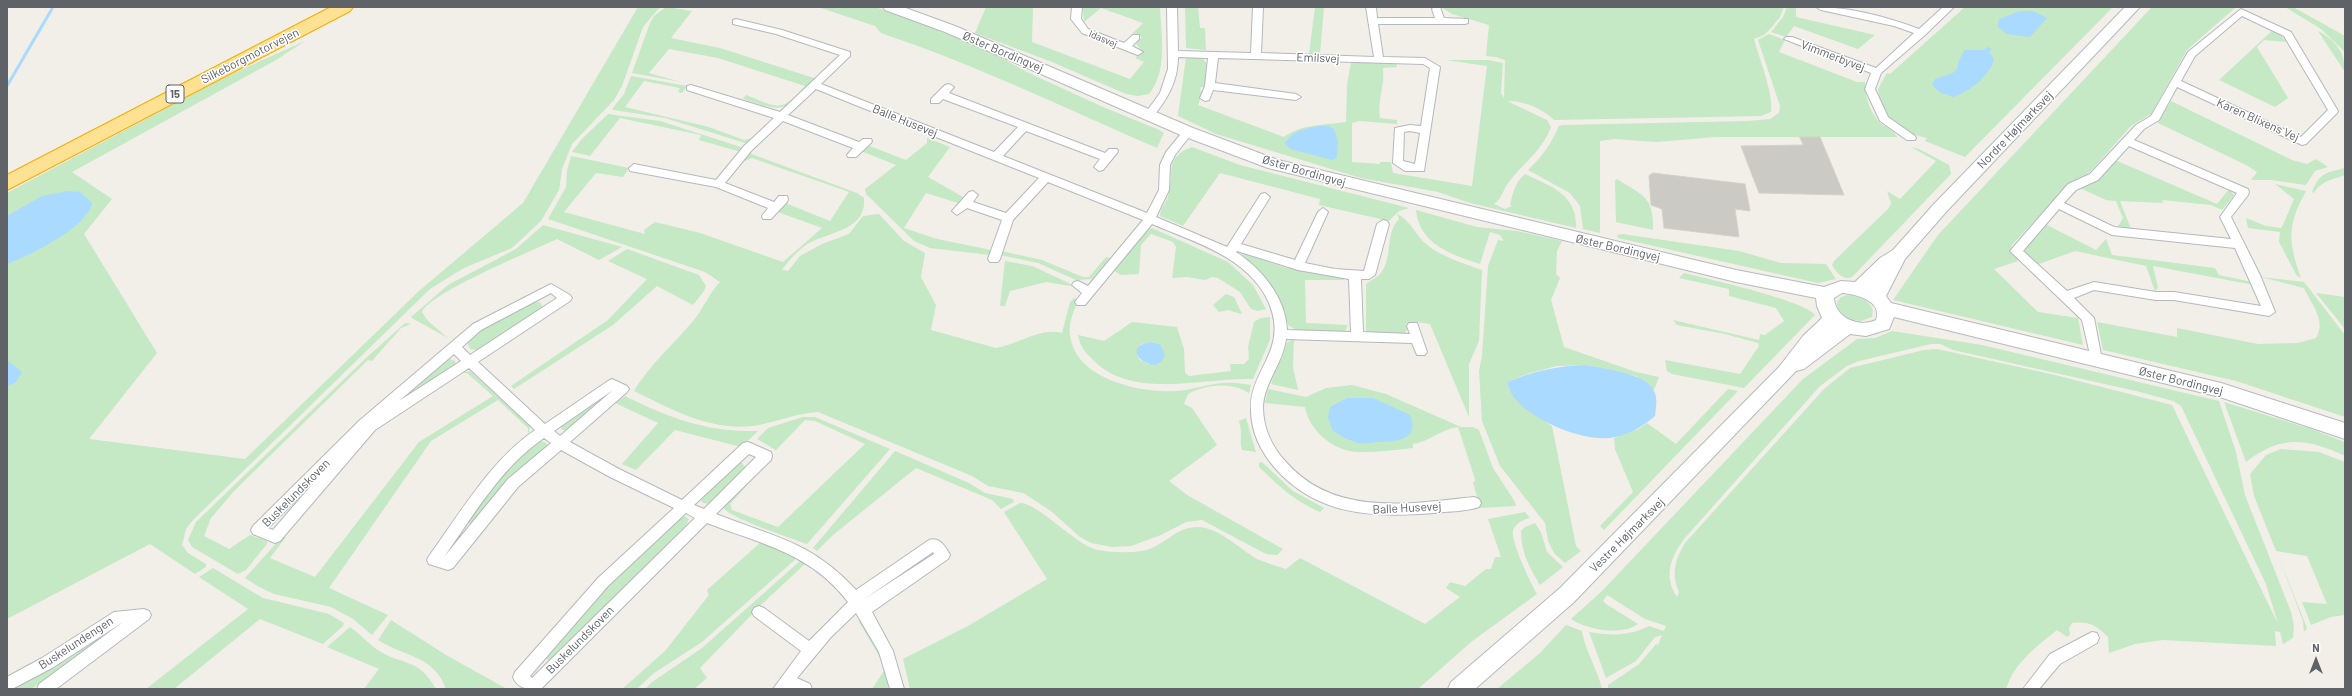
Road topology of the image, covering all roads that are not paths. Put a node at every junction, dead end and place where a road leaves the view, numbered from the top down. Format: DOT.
graph roads {
  1 [pos="322,7"];
  2 [pos="344,7"];
  3 [pos="890,7"];
  4 [pos="1076,7"];
  5 [pos="1172,7"];
  6 [pos="1258,7"];
  7 [pos="1370,7"];
  8 [pos="1821,7"];
  9 [pos="1949,7"];
  10 [pos="2133,7"];
  11 [pos="1437,9"];
  12 [pos="1373,21"];
  13 [pos="1440,21"];
  14 [pos="1465,21"];
  15 [pos="736,22"];
  16 [pos="1922,33"];
  17 [pos="1136,37"];
  18 [pos="1789,39"];
  19 [pos="1125,48"];
  20 [pos="1138,52"];
  21 [pos="1173,54"];
  22 [pos="1213,55"];
  23 [pos="1256,56"];
  24 [pos="1379,60"];
  25 [pos="1877,72"];
  26 [pos="2177,83"];
  27 [pos="816,85"];
  28 [pos="1210,86"];
  29 [pos="949,87"];
  30 [pos="691,88"];
  31 [pos="1296,97"];
  32 [pos="1205,98"];
  33 [pos="1149,115"];
  34 [pos="782,116"];
  35 [pos="1025,126"];
  36 [pos="1426,130"];
  37 [pos="1188,132"];
  38 [pos="1910,138"];
  39 [pos="2127,141"];
  40 [pos="852,155"];
  41 [pos="995,157"];
  42 [pos="1099,167"];
  43 [pos="634,168"];
  44 [pos="7,170"];
  45 [pos="1047,177"];
  46 [pos="7,183"];
  47 [pos="718,184"];
  48 [pos="1265,197"];
  49 [pos="2058,204"];
  50 [pos="957,211"];
  51 [pos="1322,212"];
  52 [pos="767,216"];
  53 [pos="1008,218"];
  54 [pos="1150,219"];
  55 [pos="1383,224"];
  56 [pos="2238,244"];
  57 [pos="1232,249"];
  58 [pos="1899,254"];
  59 [pos="994,259"];
  60 [pos="1298,266"];
  61 [pos="1355,276"];
  62 [pos="1078,285"];
  63 [pos="1859,288"];
  64 [pos="1090,292"];
  65 [pos="2066,296"];
  66 [pos="1081,302"];
  67 [pos="1882,308"];
  68 [pos="1833,311"];
  69 [pos="1413,326"];
  70 [pos="1283,334"];
  71 [pos="1357,337"];
  72 [pos="1417,339"];
  73 [pos="455,347"];
  74 [pos="1422,352"];
  75 [pos="2096,360"];
  76 [pos="469,361"];
  77 [pos="544,430"];
  78 [pos="2345,431"];
  79 [pos="562,443"];
  80 [pos="1474,503"];
  81 [pos="685,506"];
  82 [pos="705,516"];
  83 [pos="858,604"];
  84 [pos="759,612"];
  85 [pos="2092,638"];
  86 [pos="810,650"];
  87 [pos="7,684"];
  88 [pos="784,685"];
  89 [pos="44,689"];
  90 [pos="805,689"];
  91 [pos="897,689"];
  92 [pos="1459,689"];
  93 [pos="2030,689"];
  1 -- 44 [label="highway, Silkeborgmotorvejen / 15"];
  2 -- 46 [label="highway, Silkeborgmotorvejen / 15"];
  3 -- 33 [label="street, Øster Bordingvej"];
  4 -- 19 [label="street, Idasvej"];
  5 -- 21 [label="street"];
  6 -- 23 [label="street"];
  7 -- 12 [label="street"];
  8 -- 16 [label="street"];
  9 -- 16 [label="street, Vimmerbyvej"];
  10 -- 58 [label="street, Nordre Højmarksvej"];
  11 -- 13 [label="street"];
  12 -- 13 [label="street"];
  12 -- 24 [label="street"];
  13 -- 14 [label="street"];
  15 -- 27 [label="street"];
  16 -- 25 [label="street, Vimmerbyvej"];
  17 -- 19 [label="street, Idasvej"];
  18 -- 25 [label="street, Vimmerbyvej"];
  19 -- 20 [label="street, Idasvej"];
  21 -- 22 [label="street, Emilsvej"];
  21 -- 33 [label="street"];
  22 -- 23 [label="street, Emilsvej"];
  22 -- 28 [label="street"];
  23 -- 24 [label="street, Emilsvej"];
  24 -- 36 [label="street, Emilsvej"];
  25 -- 38 [label="street, Vimmerbyvej"];
  26 -- 26 [label="street, Karen Blixens Vej"];
  26 -- 39 [label="street, Karen Blixens Vej"];
  27 -- 34 [label="street"];
  27 -- 41 [label="street, Balle Husevej"];
  28 -- 31 [label="street"];
  28 -- 32 [label="street"];
  29 -- 35 [label="street"];
  30 -- 34 [label="street"];
  33 -- 37 [label="street, Øster Bordingvej"];
  34 -- 40 [label="street"];
  34 -- 47 [label="street"];
  35 -- 41 [label="street"];
  35 -- 42 [label="street"];
  37 -- 54 [label="street"];
  37 -- 68 [label="street, Øster Bordingvej"];
  39 -- 49 [label="street, Karen Blixens Vej"];
  39 -- 56 [label="street"];
  41 -- 45 [label="street, Balle Husevej"];
  43 -- 47 [label="street"];
  45 -- 53 [label="street"];
  45 -- 54 [label="street, Balle Husevej"];
  47 -- 52 [label="street"];
  48 -- 57 [label="street"];
  49 -- 56 [label="street"];
  49 -- 65 [label="street, Karen Blixens Vej"];
  50 -- 53 [label="street"];
  51 -- 60 [label="street"];
  53 -- 59 [label="street"];
  54 -- 57 [label="street, Balle Husevej"];
  54 -- 64 [label="street"];
  55 -- 61 [label="street"];
  56 -- 65 [label="street"];
  57 -- 60 [label="street, Balle Husevej"];
  57 -- 70 [label="street, Balle Husevej"];
  58 -- 63 [label="street, Nordre Højmarksvej"];
  58 -- 67 [label="street, Nordre Højmarksvej"];
  60 -- 61 [label="street, Balle Husevej"];
  61 -- 71 [label="street"];
  62 -- 64 [label="street"];
  63 -- 67 [label="street"];
  63 -- 68 [label="street, Vestre Højmarksvej"];
  64 -- 66 [label="street"];
  65 -- 75 [label="street, Karen Blixens Vej"];
  67 -- 68 [label="street, Øster Bordingvej"];
  67 -- 75 [label="street, Øster Bordingvej"];
  68 -- 92 [label="street, Vestre Højmarksvej"];
  69 -- 72 [label="street"];
  70 -- 71 [label="street"];
  70 -- 80 [label="street, Balle Husevej"];
  71 -- 72 [label="street"];
  72 -- 74 [label="street"];
  73 -- 76 [label="street"];
  73 -- 76 [label="street, Buskelundskoven"];
  73 -- 76 [label="street, Buskelundskoven"];
  75 -- 78 [label="street, Øster Bordingvej"];
  76 -- 77 [label="street"];
  77 -- 79 [label="street"];
  77 -- 79 [label="street"];
  77 -- 79 [label="street"];
  79 -- 81 [label="street"];
  81 -- 82 [label="street"];
  81 -- 82 [label="street, Buskelundskoven"];
  81 -- 82 [label="street, Buskelundskoven"];
  82 -- 83 [label="street"];
  83 -- 83 [label="street"];
  83 -- 86 [label="street"];
  83 -- 91 [label="street"];
  84 -- 86 [label="street"];
  85 -- 93 [label="street"];
  86 -- 88 [label="street"];
  87 -- 89 [label="street, Buskelundengen"];
  88 -- 90 [label="street"];
}
